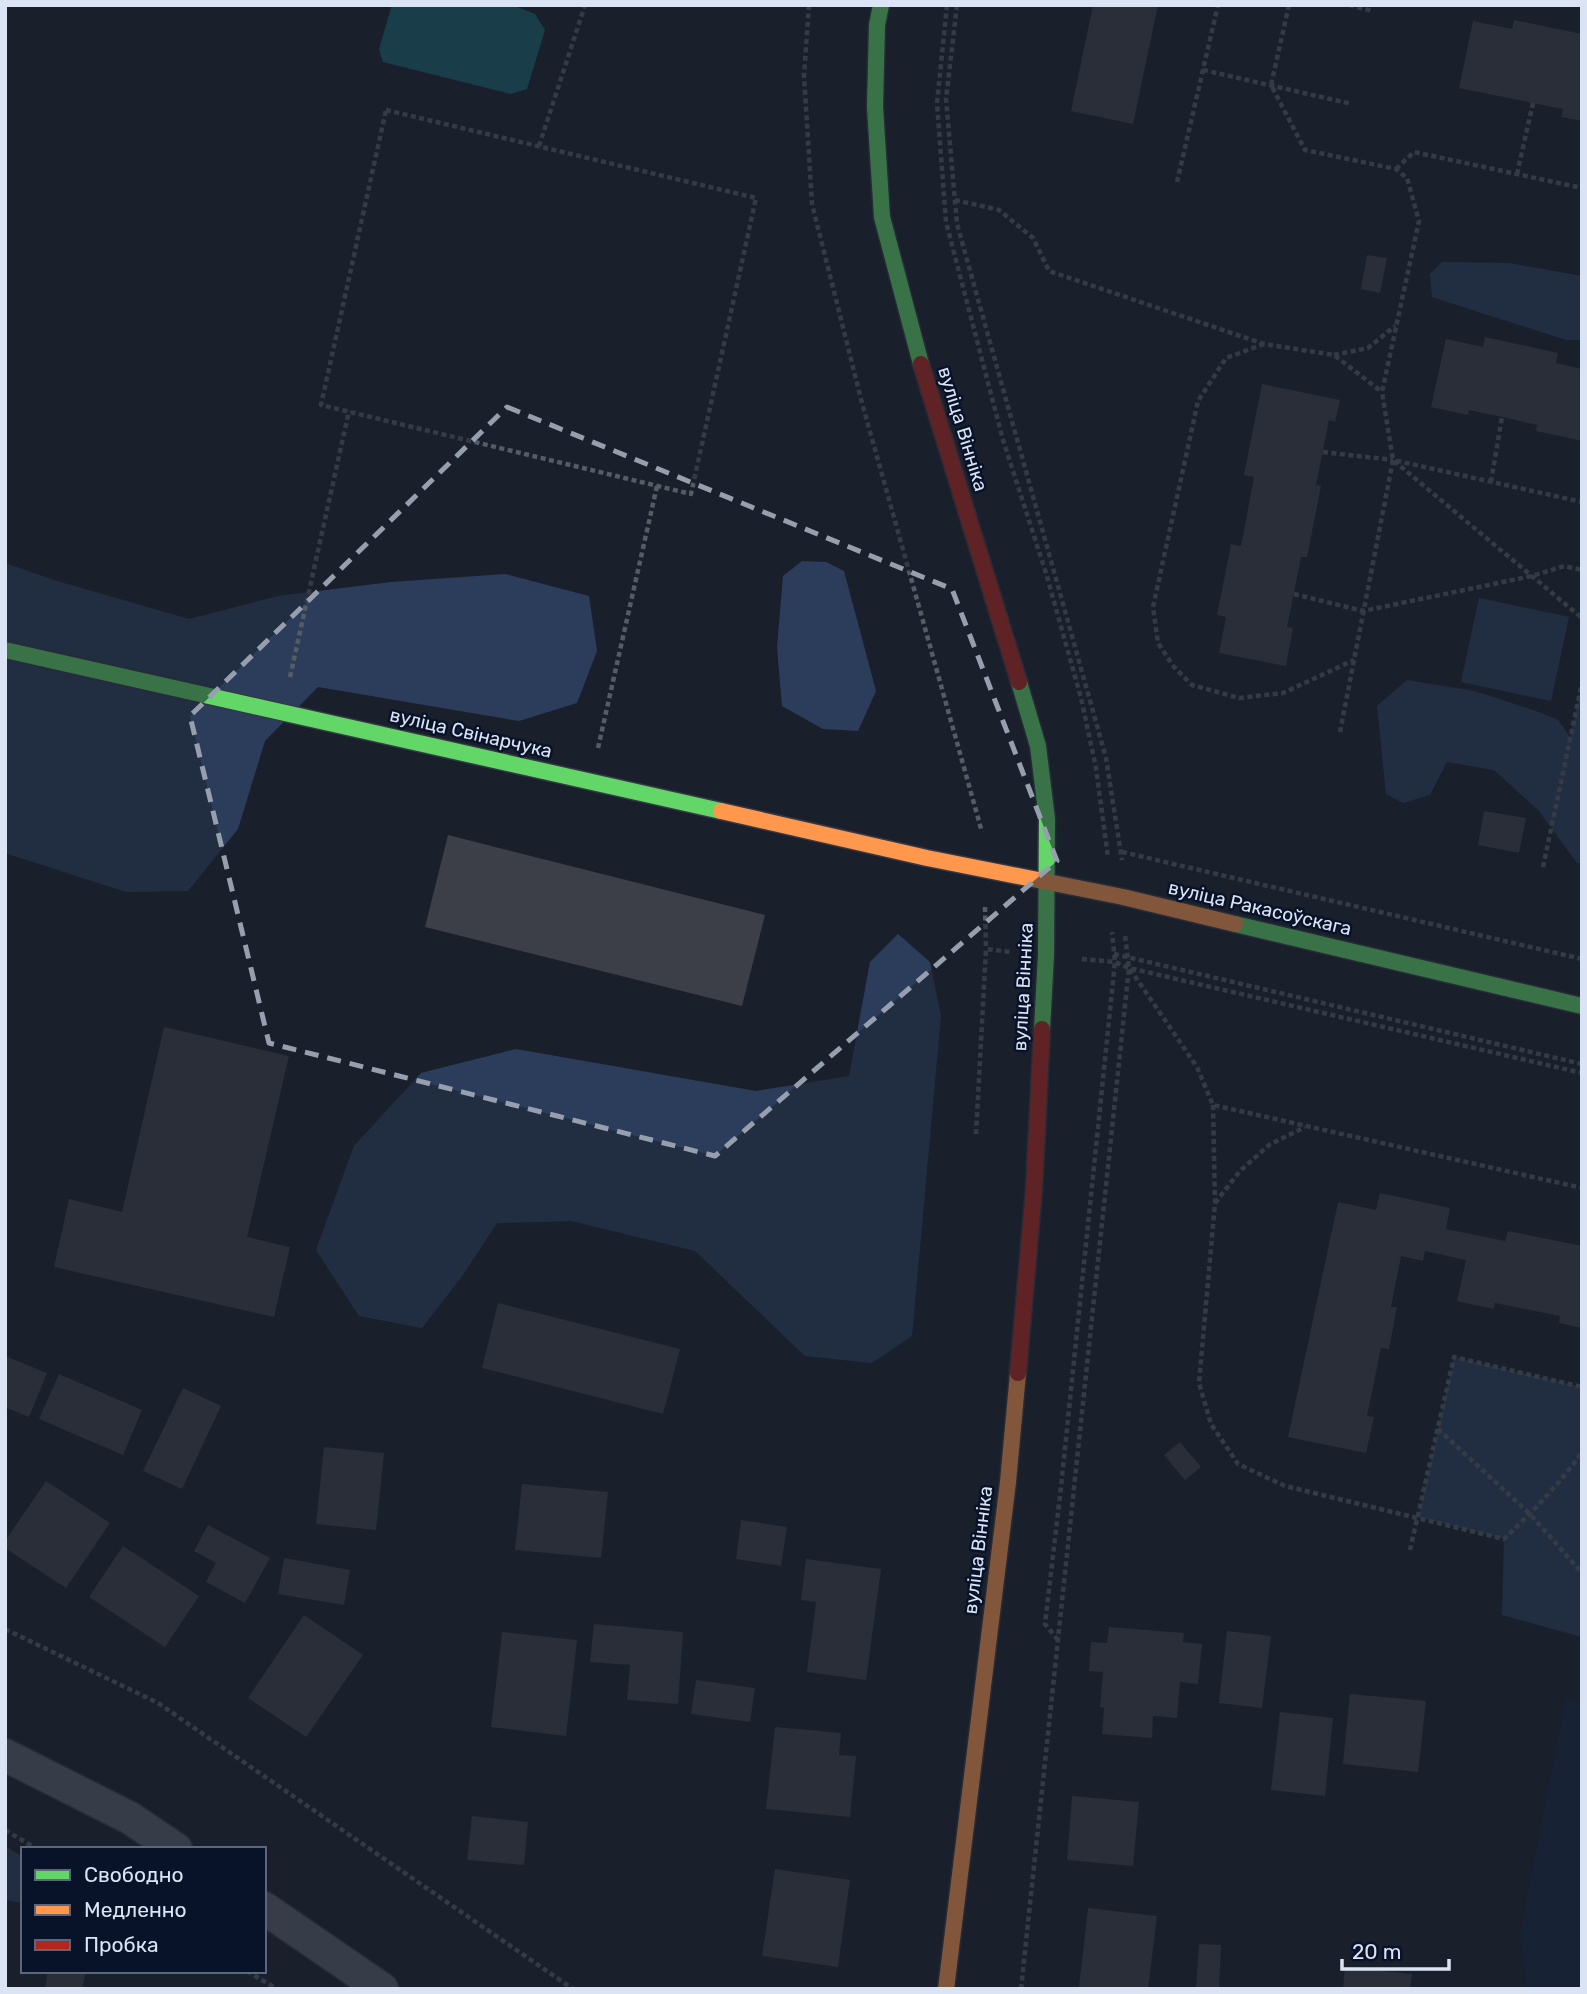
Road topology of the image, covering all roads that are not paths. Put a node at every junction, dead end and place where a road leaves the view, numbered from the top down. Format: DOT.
graph roads {
  1 [pos="881,5"];
  2 [pos="5,650"];
  3 [pos="927,858"];
  4 [pos="1048,880"];
  5 [pos="1582,1006"];
  6 [pos="5,1755"];
  7 [pos="173,1847"];
  8 [pos="266,1910"];
  9 [pos="382,1989"];
  10 [pos="946,1989"];
  1 -- 4 [label="street, вуліца Вінніка"];
  2 -- 3 [label="street, вуліца Свінарчука"];
  3 -- 4 [label="street, вуліца Ракасоўскага"];
  4 -- 5 [label="street, вуліца Ракасоўскага"];
  4 -- 10 [label="street, вуліца Вінніка"];
  6 -- 7 [label="street"];
  8 -- 9 [label="street"];
}
